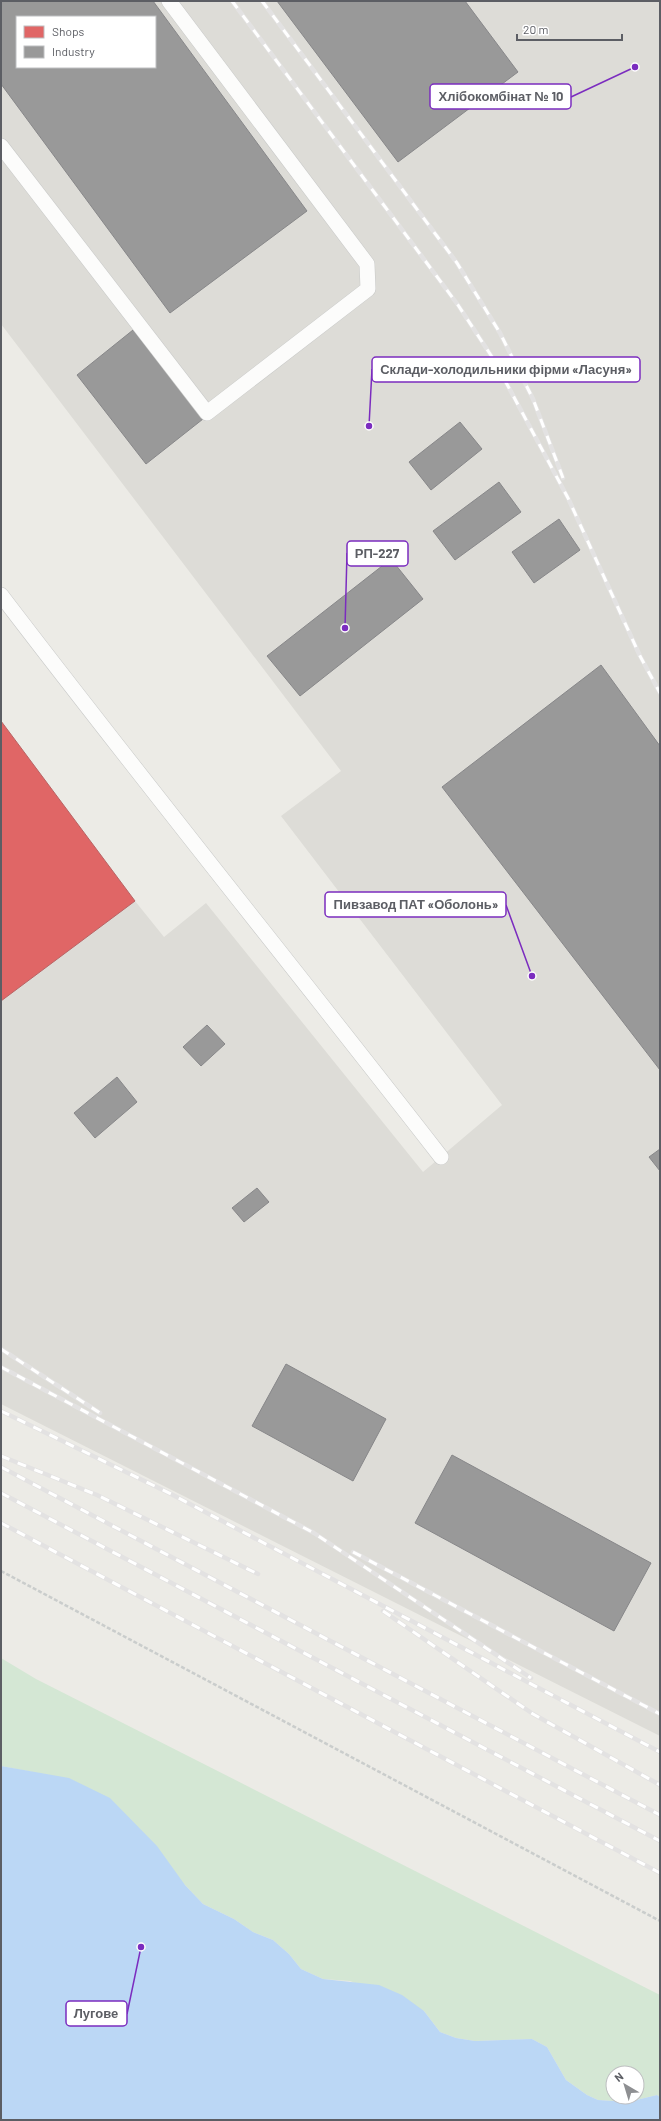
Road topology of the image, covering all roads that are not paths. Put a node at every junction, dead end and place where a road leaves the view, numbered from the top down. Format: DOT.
graph roads {
  1 [pos="169,1"];
  2 [pos="1,146"];
  3 [pos="1,595"];
  4 [pos="441,1157"];
  1 -- 2 [label="lane"];
  3 -- 4 [label="lane"];
}
